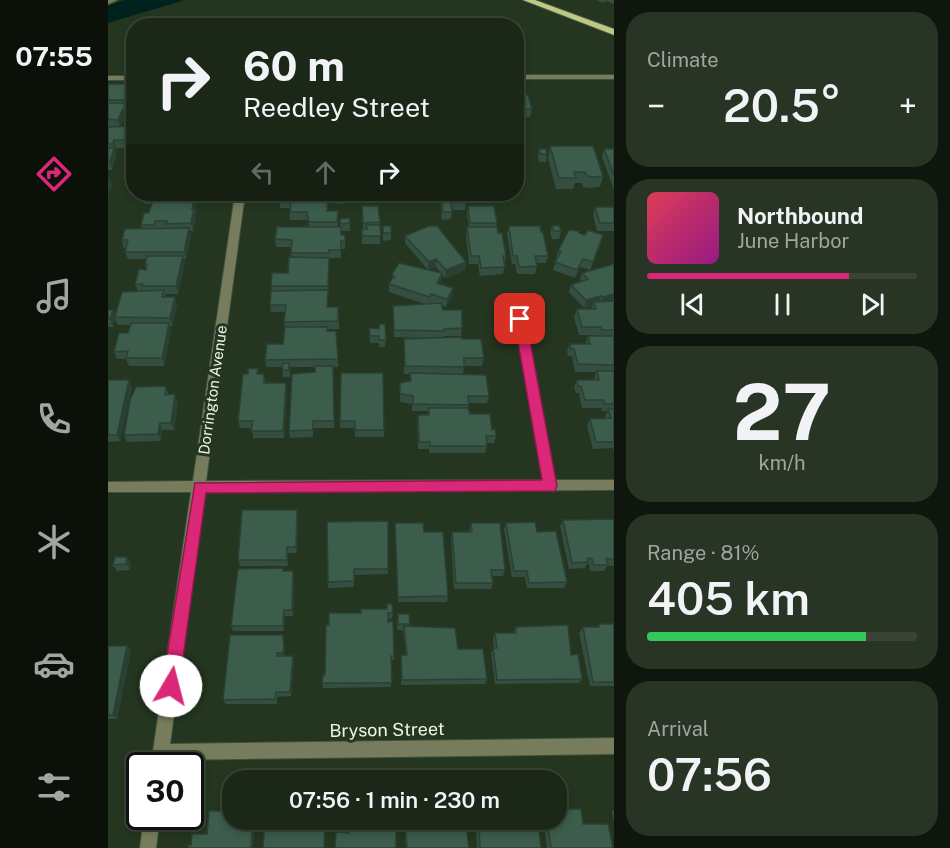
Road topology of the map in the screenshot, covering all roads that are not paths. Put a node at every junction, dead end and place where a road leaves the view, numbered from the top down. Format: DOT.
graph roads {
  1 [pos="114,0"];
  2 [pos="527,0"];
  3 [pos="108,2"];
  4 [pos="614,32"];
  5 [pos="614,76"];
  6 [pos="524,77"];
  7 [pos="108,78"];
  8 [pos="126,78"];
  9 [pos="239,201"];
  10 [pos="520,319"];
  11 [pos="614,484"];
  12 [pos="550,486"];
  13 [pos="200,487"];
  14 [pos="108,488"];
  15 [pos="614,746"];
  16 [pos="161,752"];
  17 [pos="204,758"];
  18 [pos="150,830"];
  19 [pos="148,848"];
  1 -- 3 [label="lane"];
  2 -- 4 [label="main road"];
  5 -- 6 [label="street"];
  7 -- 8 [label="street"];
  9 -- 13 [label="street, Dorrington Avenue"];
  10 -- 12 [label="street"];
  11 -- 12 [label="street"];
  12 -- 13 [label="street"];
  13 -- 14 [label="street"];
  13 -- 16 [label="street, Dorrington Avenue"];
  15 -- 17 [label="street, Bryson Street"];
  18 -- 19 [label="street"];
}
